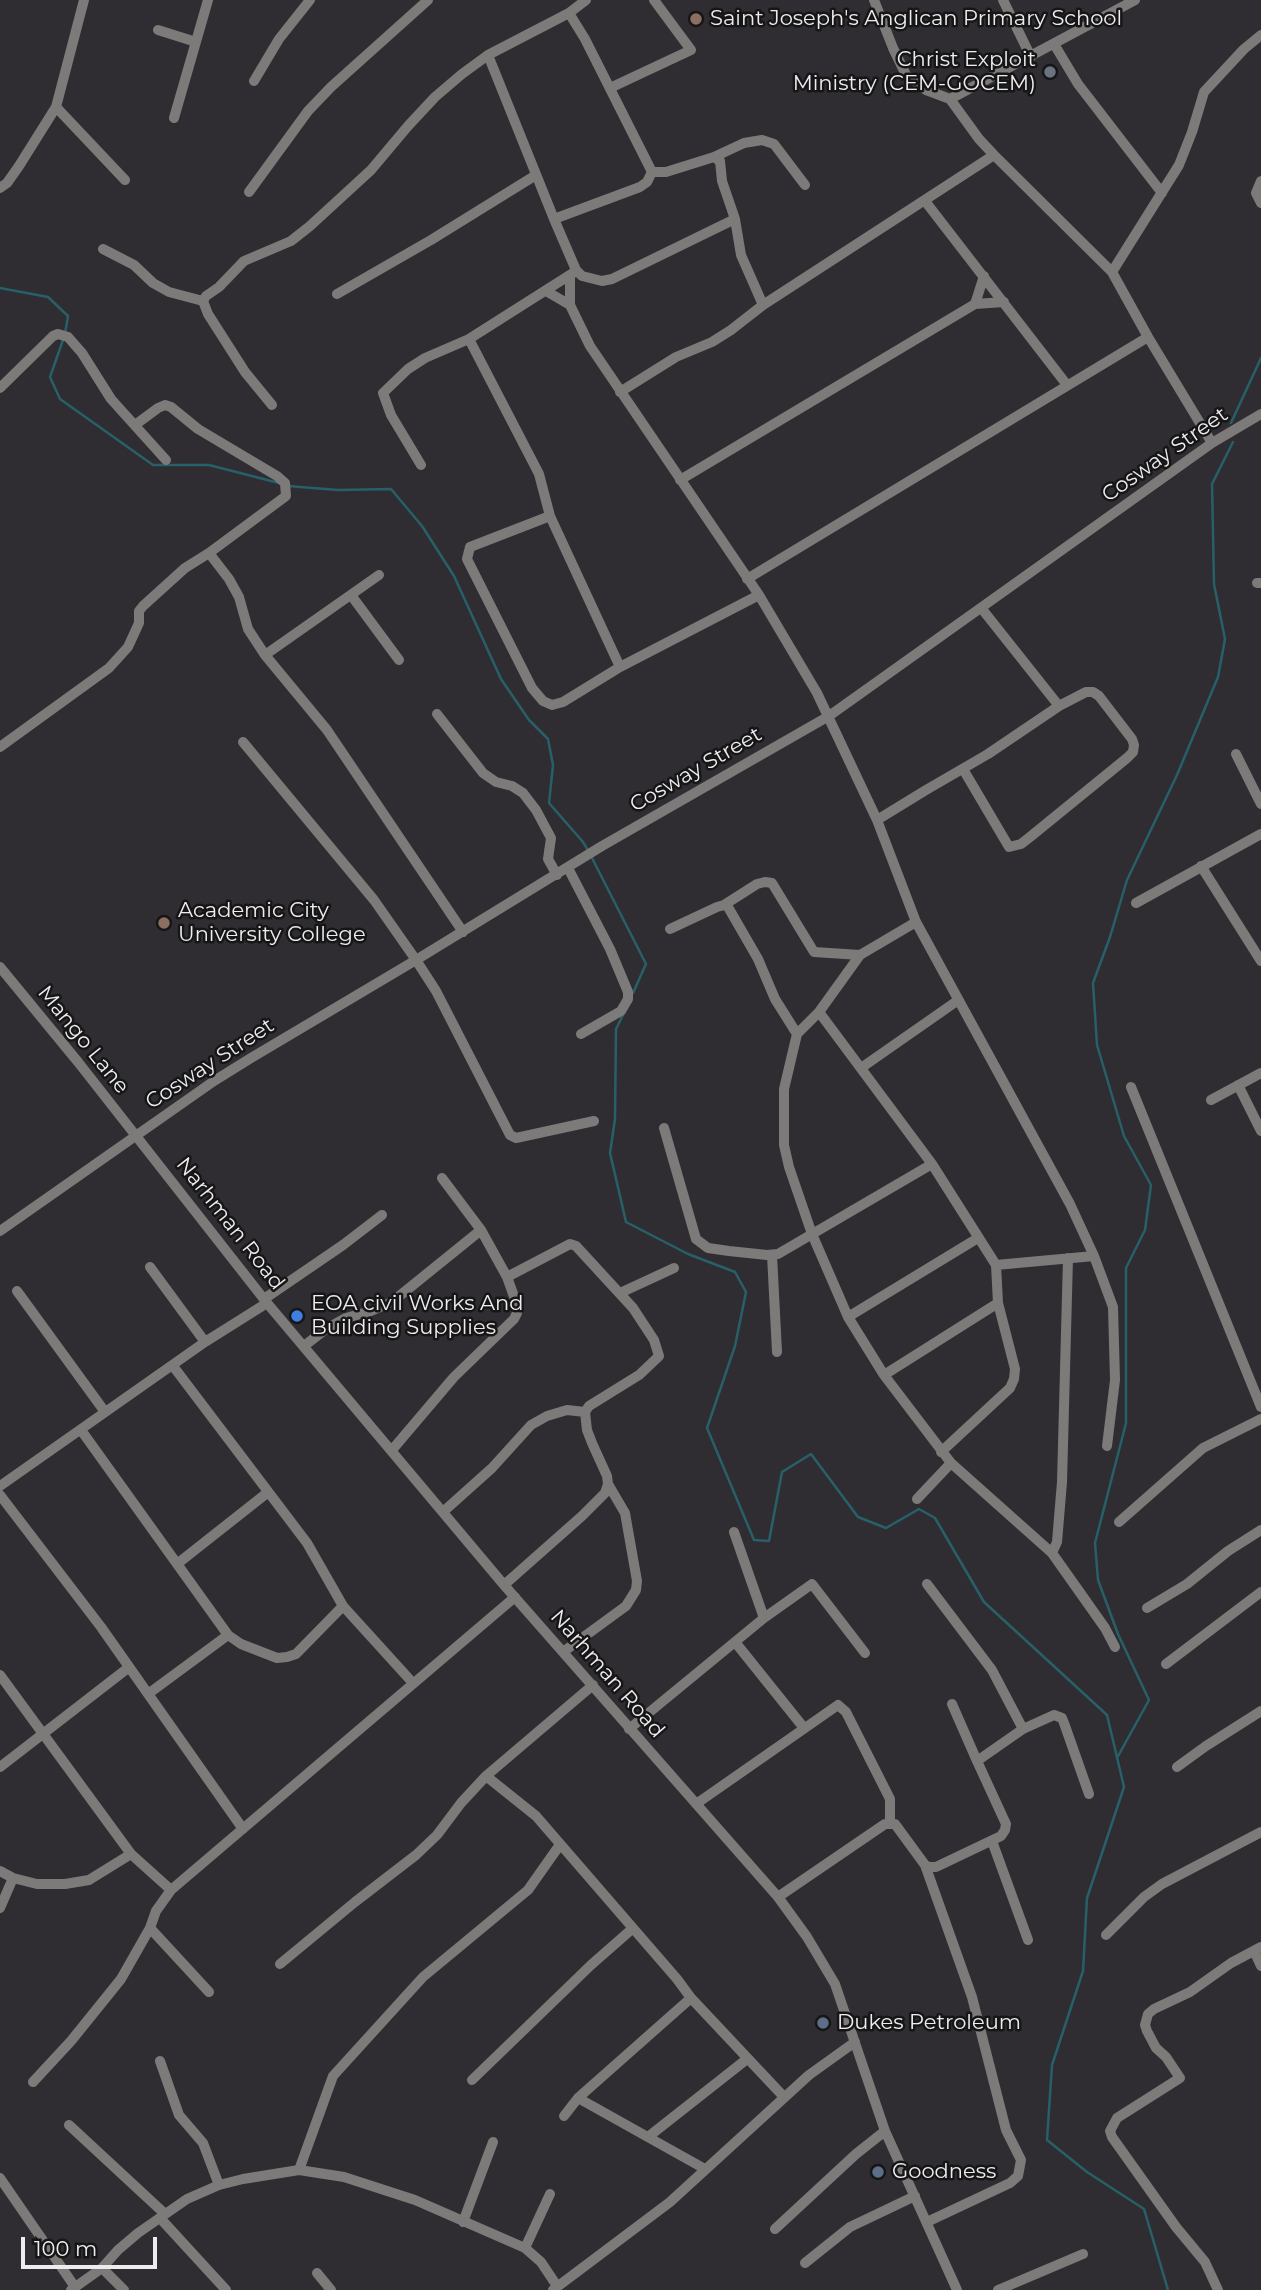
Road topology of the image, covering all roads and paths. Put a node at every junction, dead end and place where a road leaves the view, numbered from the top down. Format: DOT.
graph roads {
  1 [pos="84,0"];
  2 [pos="208,0"];
  3 [pos="310,0"];
  4 [pos="428,0"];
  5 [pos="586,0"];
  6 [pos="654,0"];
  7 [pos="874,0"];
  8 [pos="1003,0"];
  9 [pos="1110,0"];
  10 [pos="1135,0"];
  11 [pos="1115,11"];
  12 [pos="569,13"];
  13 [pos="158,30"];
  14 [pos="1261,35"];
  15 [pos="196,42"];
  16 [pos="1054,44"];
  17 [pos="488,55"];
  18 [pos="1031,57"];
  19 [pos="254,81"];
  20 [pos="610,88"];
  21 [pos="950,99"];
  22 [pos="56,107"];
  23 [pos="174,117"];
  24 [pos="994,155"];
  25 [pos="714,157"];
  26 [pos="652,172"];
  27 [pos="536,175"];
  28 [pos="125,180"];
  29 [pos="1261,181"];
  30 [pos="805,185"];
  31 [pos="0,188"];
  32 [pos="249,192"];
  33 [pos="1162,193"];
  34 [pos="925,201"];
  35 [pos="1261,203"];
  36 [pos="554,219"];
  37 [pos="735,219"];
  38 [pos="103,249"];
  39 [pos="573,272"];
  40 [pos="1112,272"];
  41 [pos="984,276"];
  42 [pos="546,291"];
  43 [pos="337,294"];
  44 [pos="203,301"];
  45 [pos="1004,302"];
  46 [pos="975,304"];
  47 [pos="570,305"];
  48 [pos="763,305"];
  49 [pos="1148,337"];
  50 [pos="469,339"];
  51 [pos="1068,385"];
  52 [pos="0,388"];
  53 [pos="620,392"];
  54 [pos="272,405"];
  55 [pos="1261,414"];
  56 [pos="135,425"];
  57 [pos="1212,443"];
  58 [pos="166,460"];
  59 [pos="421,465"];
  60 [pos="681,480"];
  61 [pos="550,516"];
  62 [pos="209,553"];
  63 [pos="379,575"];
  64 [pos="747,579"];
  65 [pos="351,595"];
  66 [pos="759,595"];
  67 [pos="982,609"];
  68 [pos="265,655"];
  69 [pos="399,660"];
  70 [pos="620,667"];
  71 [pos="1059,706"];
  72 [pos="437,714"];
  73 [pos="829,716"];
  74 [pos="243,742"];
  75 [pos="0,747"];
  76 [pos="1236,754"];
  77 [pos="963,769"];
  78 [pos="1261,804"];
  79 [pos="877,820"];
  80 [pos="1261,834"];
  81 [pos="1201,866"];
  82 [pos="570,867"];
  83 [pos="557,875"];
  84 [pos="1136,903"];
  85 [pos="724,905"];
  86 [pos="916,922"];
  87 [pos="670,929"];
  88 [pos="463,932"];
  89 [pos="860,955"];
  90 [pos="416,960"];
  91 [pos="1261,961"];
  92 [pos="0,967"];
  93 [pos="957,1001"];
  94 [pos="819,1012"];
  95 [pos="581,1034"];
  96 [pos="797,1034"];
  97 [pos="861,1068"];
  98 [pos="1261,1073"];
  99 [pos="1238,1085"];
  100 [pos="1131,1087"];
  101 [pos="1211,1100"];
  102 [pos="594,1121"];
  103 [pos="664,1128"];
  104 [pos="1261,1131"];
  105 [pos="136,1137"];
  106 [pos="932,1164"];
  107 [pos="442,1178"];
  108 [pos="383,1215"];
  109 [pos="481,1230"];
  110 [pos="0,1231"];
  111 [pos="812,1234"];
  112 [pos="978,1238"];
  113 [pos="772,1255"];
  114 [pos="1094,1256"];
  115 [pos="1068,1258"];
  116 [pos="996,1265"];
  117 [pos="150,1267"];
  118 [pos="674,1268"];
  119 [pos="507,1277"];
  120 [pos="17,1291"];
  121 [pos="620,1293"];
  122 [pos="266,1301"];
  123 [pos="998,1303"];
  124 [pos="848,1317"];
  125 [pos="205,1342"];
  126 [pos="304,1346"];
  127 [pos="777,1352"];
  128 [pos="173,1366"];
  129 [pos="884,1375"];
  130 [pos="1261,1406"];
  131 [pos="105,1412"];
  132 [pos="585,1412"];
  133 [pos="1261,1419"];
  134 [pos="81,1430"];
  135 [pos="1107,1446"];
  136 [pos="392,1450"];
  137 [pos="941,1452"];
  138 [pos="951,1463"];
  139 [pos="608,1484"];
  140 [pos="0,1486"];
  141 [pos="267,1493"];
  142 [pos="0,1495"];
  143 [pos="917,1499"];
  144 [pos="444,1511"];
  145 [pos="1119,1522"];
  146 [pos="1261,1530"];
  147 [pos="734,1532"];
  148 [pos="1052,1553"];
  149 [pos="177,1564"];
  150 [pos="927,1584"];
  151 [pos="504,1585"];
  152 [pos="1261,1592"];
  153 [pos="515,1597"];
  154 [pos="343,1606"];
  155 [pos="1147,1608"];
  156 [pos="764,1618"];
  157 [pos="228,1635"];
  158 [pos="735,1642"];
  159 [pos="1115,1647"];
  160 [pos="564,1652"];
  161 [pos="865,1653"];
  162 [pos="1166,1664"];
  163 [pos="128,1668"];
  164 [pos="0,1675"];
  165 [pos="412,1682"];
  166 [pos="593,1685"];
  167 [pos="148,1694"];
  168 [pos="952,1704"];
  169 [pos="1261,1711"];
  170 [pos="804,1728"];
  171 [pos="629,1729"];
  172 [pos="1023,1729"];
  173 [pos="42,1733"];
  174 [pos="977,1761"];
  175 [pos="0,1767"];
  176 [pos="1177,1767"];
  177 [pos="486,1776"];
  178 [pos="1089,1794"];
  179 [pos="695,1804"];
  180 [pos="890,1822"];
  181 [pos="243,1829"];
  182 [pos="1261,1832"];
  183 [pos="992,1841"];
  184 [pos="559,1846"];
  185 [pos="131,1854"];
  186 [pos="925,1865"];
  187 [pos="0,1871"];
  188 [pos="13,1878"];
  189 [pos="171,1890"];
  190 [pos="778,1897"];
  191 [pos="0,1908"];
  192 [pos="150,1928"];
  193 [pos="632,1929"];
  194 [pos="1106,1935"];
  195 [pos="1028,1940"];
  196 [pos="1258,1949"];
  197 [pos="280,1964"];
  198 [pos="1261,1966"];
  199 [pos="209,1992"];
  200 [pos="691,1998"];
  201 [pos="855,2042"];
  202 [pos="747,2059"];
  203 [pos="160,2061"];
  204 [pos="472,2080"];
  205 [pos="33,2081"];
  206 [pos="784,2097"];
  207 [pos="578,2098"];
  208 [pos="564,2116"];
  209 [pos="69,2125"];
  210 [pos="885,2131"];
  211 [pos="648,2137"];
  212 [pos="493,2142"];
  213 [pos="705,2169"];
  214 [pos="299,2170"];
  215 [pos="0,2178"];
  216 [pos="219,2185"];
  217 [pos="550,2194"];
  218 [pos="915,2196"];
  219 [pos="162,2216"];
  220 [pos="463,2222"];
  221 [pos="927,2222"];
  222 [pos="775,2229"];
  223 [pos="525,2248"];
  224 [pos="1083,2254"];
  225 [pos="804,2263"];
  226 [pos="102,2268"];
  227 [pos="317,2273"];
  228 [pos="73,2288"];
  229 [pos="555,2288"];
  230 [pos="124,2290"];
  231 [pos="226,2290"];
  232 [pos="331,2290"];
  233 [pos="957,2290"];
  234 [pos="998,2290"];
  235 [pos="1218,2290"];
  1 -- 22 [label="street"];
  2 -- 15 [label="street"];
  3 -- 19 [label="street"];
  4 -- 32 [label="street"];
  5 -- 12 [label="street"];
  6 -- 20 [label="street"];
  7 -- 21 [label="street"];
  8 -- 18 [label="street"];
  9 -- 11 [label="street"];
  10 -- 11 [label="street"];
  11 -- 16 [label="street"];
  12 -- 17 [label="street"];
  12 -- 20 [label="street"];
  13 -- 15 [label="street"];
  14 -- 33 [label="street"];
  15 -- 23 [label="street"];
  16 -- 18 [label="street"];
  16 -- 33 [label="street"];
  17 -- 27 [label="street"];
  17 -- 44 [label="street"];
  18 -- 21 [label="street"];
  20 -- 26 [label="street"];
  21 -- 24 [label="street"];
  22 -- 28 [label="street"];
  22 -- 31 [label="street"];
  24 -- 34 [label="street"];
  24 -- 40 [label="street"];
  25 -- 26 [label="street"];
  25 -- 30 [label="street"];
  25 -- 37 [label="street"];
  26 -- 36 [label="street"];
  27 -- 36 [label="street"];
  27 -- 43 [label="street"];
  29 -- 35 [label="street"];
  33 -- 40 [label="street"];
  34 -- 41 [label="street"];
  34 -- 48 [label="street"];
  36 -- 39 [label="street"];
  37 -- 39 [label="street"];
  37 -- 48 [label="street"];
  38 -- 44 [label="street"];
  39 -- 42 [label="street"];
  39 -- 47 [label="street"];
  40 -- 49 [label="street"];
  41 -- 45 [label="street"];
  41 -- 46 [label="street"];
  42 -- 47 [label="street"];
  42 -- 50 [label="street"];
  44 -- 54 [label="street"];
  45 -- 46 [label="street"];
  45 -- 51 [label="street"];
  46 -- 60 [label="street"];
  47 -- 53 [label="street"];
  48 -- 53 [label="street"];
  49 -- 51 [label="street"];
  49 -- 57 [label="street"];
  50 -- 59 [label="street"];
  50 -- 61 [label="street"];
  51 -- 64 [label="street"];
  52 -- 56 [label="street"];
  53 -- 60 [label="street"];
  55 -- 57 [label="street, Cosway Street"];
  56 -- 58 [label="street"];
  56 -- 62 [label="street"];
  57 -- 67 [label="street, Cosway Street"];
  60 -- 64 [label="street"];
  61 -- 70 [label="street"];
  61 -- 70 [label="street"];
  62 -- 68 [label="street"];
  62 -- 75 [label="street"];
  63 -- 65 [label="street"];
  64 -- 66 [label="street"];
  65 -- 68 [label="street"];
  65 -- 69 [label="street"];
  66 -- 70 [label="street"];
  66 -- 73 [label="street"];
  67 -- 71 [label="street"];
  67 -- 73 [label="street, Cosway Street"];
  68 -- 88 [label="street"];
  71 -- 77 [label="street"];
  71 -- 77 [label="street"];
  72 -- 83 [label="street"];
  73 -- 79 [label="street"];
  73 -- 82 [label="street, Cosway Street"];
  74 -- 90 [label="street"];
  76 -- 78 [label="street"];
  77 -- 79 [label="street"];
  79 -- 86 [label="street"];
  80 -- 81 [label="street"];
  81 -- 84 [label="street"];
  81 -- 91 [label="street"];
  82 -- 83 [label="street, Cosway Street"];
  82 -- 95 [label="street"];
  83 -- 88 [label="street, Cosway Street"];
  85 -- 87 [label="street"];
  85 -- 89 [label="street"];
  85 -- 96 [label="street"];
  86 -- 89 [label="street"];
  86 -- 93 [label="street"];
  88 -- 90 [label="street, Cosway Street"];
  89 -- 94 [label="street"];
  90 -- 102 [label="street"];
  90 -- 105 [label="street, Cosway Street"];
  92 -- 105 [label="street, Mango Lane"];
  93 -- 97 [label="street"];
  93 -- 114 [label="street"];
  94 -- 96 [label="street"];
  94 -- 97 [label="street"];
  96 -- 111 [label="street"];
  97 -- 106 [label="street"];
  98 -- 99 [label="street"];
  99 -- 101 [label="street"];
  99 -- 104 [label="street"];
  100 -- 130 [label="street"];
  103 -- 113 [label="street"];
  105 -- 110 [label="street, Cosway Street"];
  105 -- 122 [label="street, Narhman Road"];
  106 -- 111 [label="street"];
  106 -- 112 [label="street"];
  107 -- 109 [label="street"];
  108 -- 122 [label="street"];
  109 -- 119 [label="street"];
  109 -- 126 [label="street"];
  111 -- 113 [label="street"];
  111 -- 124 [label="street"];
  112 -- 116 [label="street"];
  112 -- 124 [label="street"];
  113 -- 127 [label="street"];
  114 -- 115 [label="street"];
  114 -- 135 [label="street"];
  115 -- 116 [label="street"];
  115 -- 148 [label="street"];
  116 -- 123 [label="street"];
  117 -- 125 [label="street"];
  118 -- 121 [label="street"];
  119 -- 121 [label="street"];
  119 -- 136 [label="street"];
  120 -- 131 [label="street"];
  121 -- 132 [label="street"];
  122 -- 125 [label="street"];
  122 -- 126 [label="street, Narhman Road"];
  123 -- 129 [label="street"];
  123 -- 137 [label="street"];
  124 -- 129 [label="street"];
  125 -- 128 [label="street"];
  126 -- 136 [label="street, Narhman Road"];
  128 -- 131 [label="street"];
  128 -- 141 [label="street"];
  129 -- 137 [label="street"];
  131 -- 134 [label="street"];
  132 -- 139 [label="street"];
  132 -- 144 [label="street"];
  133 -- 145 [label="street"];
  134 -- 140 [label="street"];
  134 -- 149 [label="street"];
  136 -- 144 [label="street, Narhman Road"];
  137 -- 138 [label="street"];
  138 -- 143 [label="street"];
  138 -- 148 [label="street"];
  139 -- 151 [label="street"];
  139 -- 160 [label="street"];
  141 -- 149 [label="street"];
  141 -- 154 [label="street"];
  142 -- 163 [label="street"];
  144 -- 151 [label="street, Narhman Road"];
  146 -- 155 [label="street"];
  147 -- 156 [label="street"];
  148 -- 159 [label="street"];
  149 -- 157 [label="street"];
  150 -- 172 [label="street"];
  151 -- 153 [label="street, Narhman Road"];
  152 -- 162 [label="street"];
  153 -- 160 [label="street, Narhman Road"];
  153 -- 165 [label="street"];
  154 -- 157 [label="street"];
  154 -- 165 [label="street"];
  156 -- 158 [label="street"];
  156 -- 161 [label="street"];
  157 -- 167 [label="street"];
  158 -- 170 [label="street"];
  158 -- 171 [label="street"];
  160 -- 166 [label="street, Narhman Road"];
  163 -- 167 [label="street"];
  163 -- 173 [label="street"];
  164 -- 173 [label="street"];
  165 -- 181 [label="street"];
  166 -- 171 [label="street, Narhman Road"];
  166 -- 177 [label="street"];
  167 -- 181 [label="street"];
  168 -- 174 [label="street"];
  169 -- 176 [label="street"];
  170 -- 179 [label="street"];
  170 -- 180 [label="street"];
  171 -- 179 [label="street, Narhman Road"];
  172 -- 174 [label="street"];
  172 -- 178 [label="street"];
  173 -- 175 [label="street"];
  173 -- 185 [label="street"];
  174 -- 183 [label="street"];
  177 -- 184 [label="street"];
  177 -- 197 [label="street"];
  179 -- 190 [label="street, Narhman Road"];
  180 -- 186 [label="street"];
  180 -- 190 [label="street"];
  181 -- 189 [label="street"];
  182 -- 194 [label="street"];
  183 -- 186 [label="street"];
  183 -- 195 [label="street"];
  184 -- 193 [label="street"];
  184 -- 214 [label="street"];
  185 -- 188 [label="street"];
  185 -- 189 [label="street"];
  186 -- 221 [label="street"];
  187 -- 188 [label="street"];
  188 -- 191 [label="street"];
  189 -- 192 [label="street"];
  190 -- 201 [label="street, Narhman Road"];
  192 -- 199 [label="street"];
  192 -- 205 [label="street"];
  193 -- 200 [label="street"];
  193 -- 204 [label="street"];
  196 -- 198 [label="street"];
  196 -- 235 [label="street"];
  200 -- 202 [label="street"];
  200 -- 207 [label="street"];
  201 -- 206 [label="street"];
  201 -- 210 [label="street, Narhman Road"];
  202 -- 206 [label="street"];
  202 -- 211 [label="street"];
  203 -- 216 [label="street"];
  206 -- 213 [label="street"];
  207 -- 208 [label="street"];
  207 -- 211 [label="street"];
  209 -- 219 [label="street"];
  210 -- 218 [label="street, Narhman Road"];
  210 -- 222 [label="street"];
  211 -- 213 [label="street"];
  212 -- 220 [label="street"];
  213 -- 229 [label="street"];
  214 -- 216 [label="street"];
  214 -- 220 [label="street"];
  215 -- 228 [label="street"];
  216 -- 219 [label="street"];
  217 -- 223 [label="street"];
  218 -- 221 [label="street, Narhman Road"];
  218 -- 225 [label="street"];
  219 -- 226 [label="street"];
  219 -- 231 [label="street"];
  220 -- 223 [label="street"];
  221 -- 233 [label="street, Narhman Road"];
  223 -- 229 [label="street"];
  224 -- 234 [label="street"];
  226 -- 228 [label="street"];
  226 -- 230 [label="street"];
  227 -- 232 [label="street"];
}
